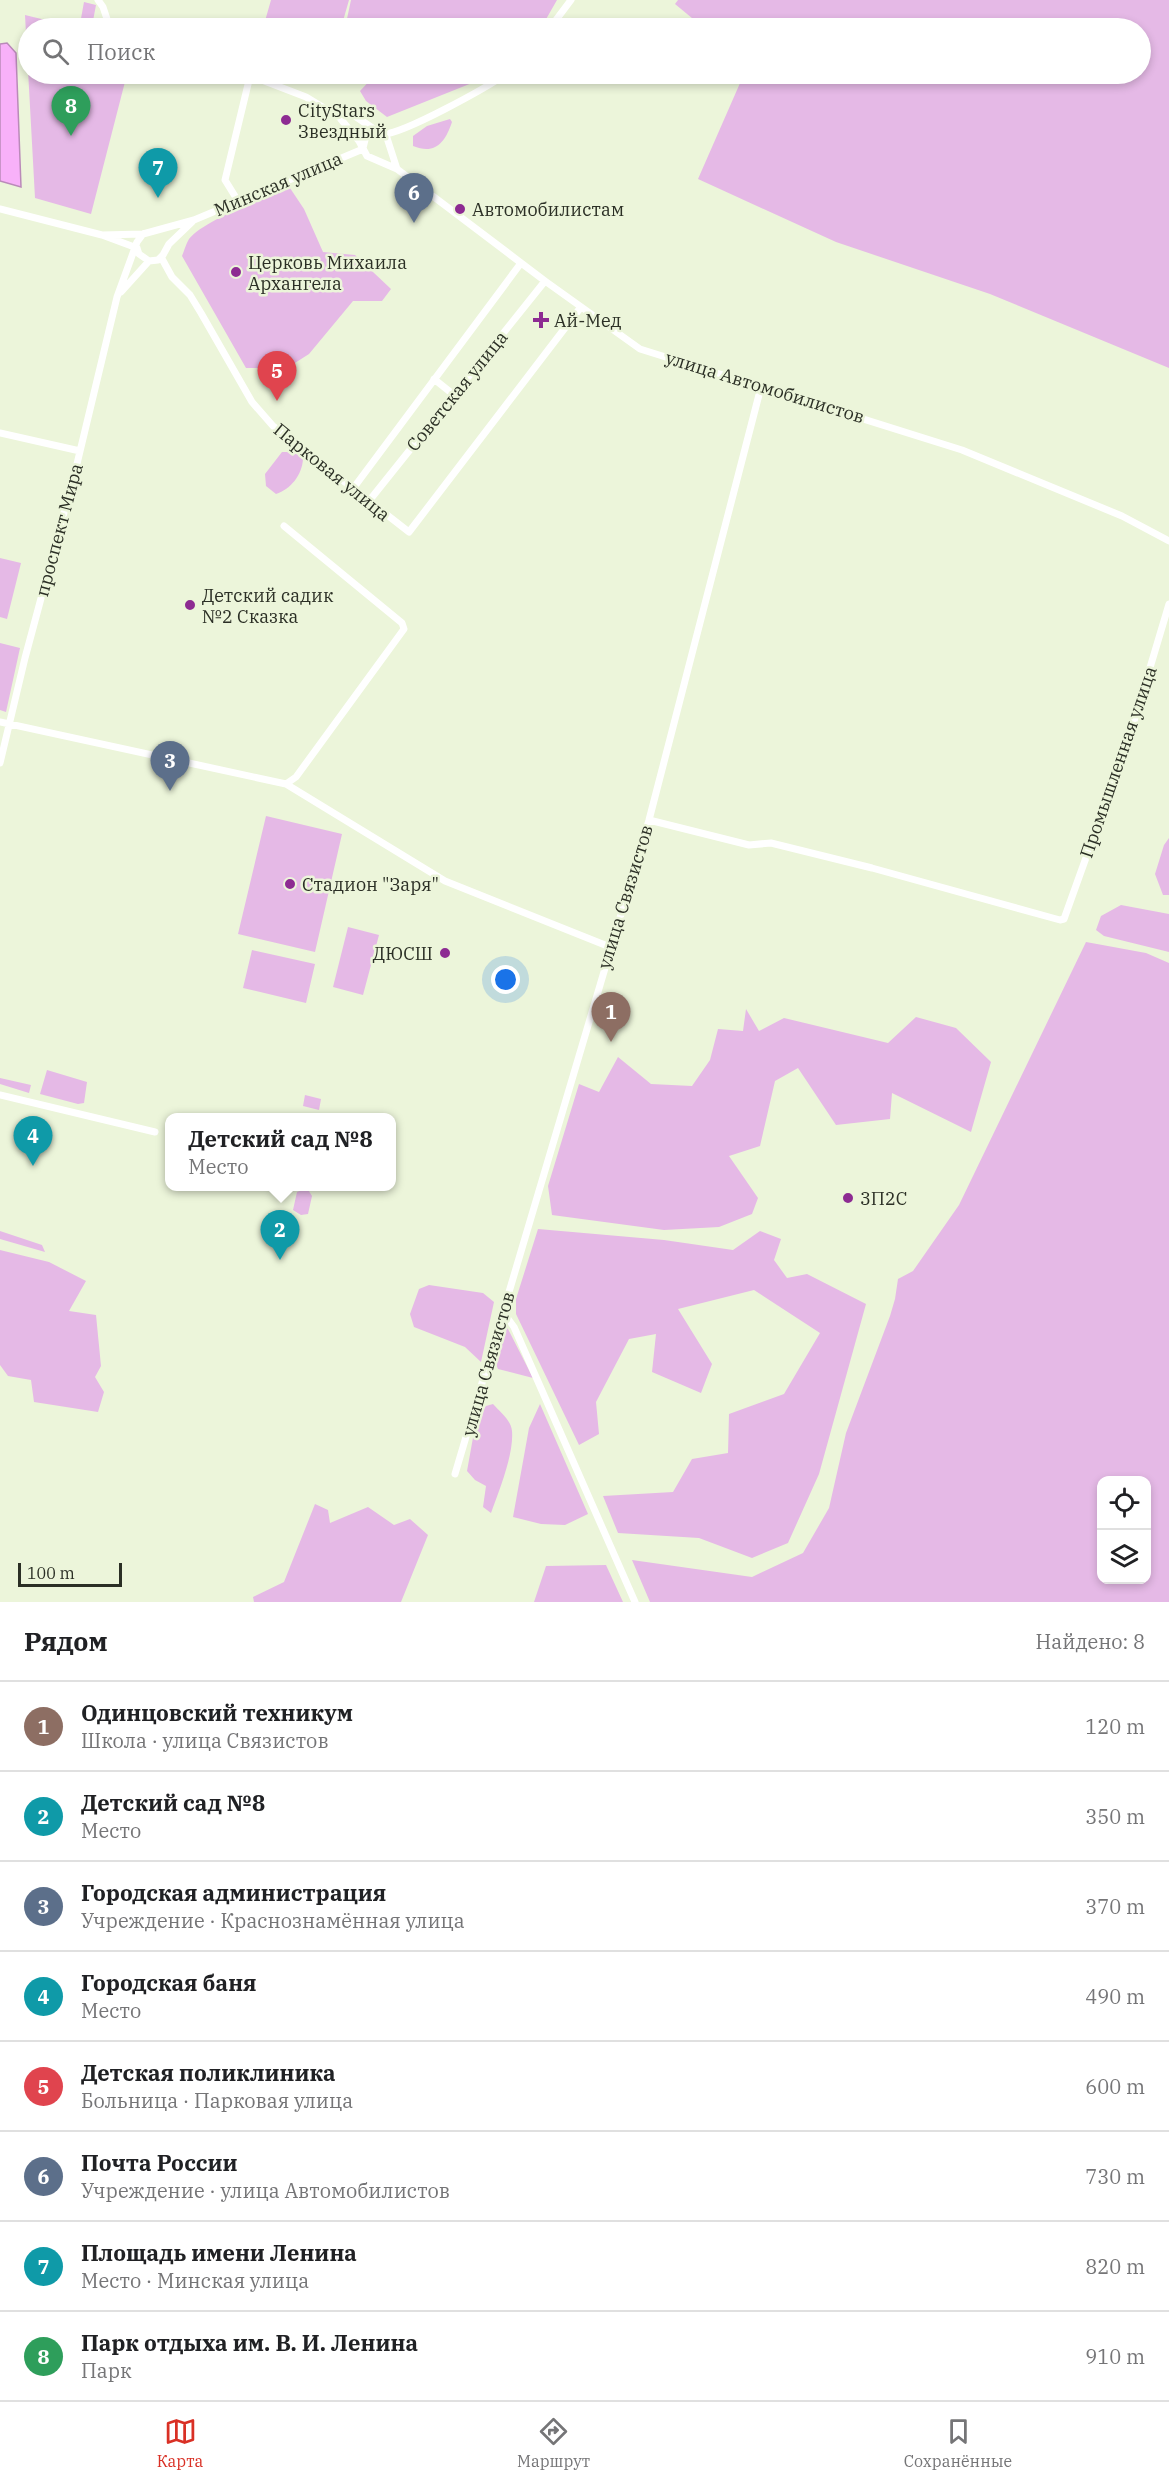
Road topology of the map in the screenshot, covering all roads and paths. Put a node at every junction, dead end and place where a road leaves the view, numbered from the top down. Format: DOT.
graph roads {
  1 [pos="98,0"];
  2 [pos="571,0"];
  3 [pos="107,18"];
  4 [pos="558,18"];
  5 [pos="246,84"];
  6 [pos="272,84"];
  7 [pos="490,84"];
  8 [pos="339,117"];
  9 [pos="386,137"];
  10 [pos="363,149"];
  11 [pos="376,159"];
  12 [pos="397,169"];
  13 [pos="238,201"];
  14 [pos="0,209"];
  15 [pos="194,220"];
  16 [pos="156,232"];
  17 [pos="143,234"];
  18 [pos="102,235"];
  19 [pos="137,248"];
  20 [pos="166,248"];
  21 [pos="161,257"];
  22 [pos="148,261"];
  23 [pos="520,262"];
  24 [pos="545,281"];
  25 [pos="117,297"];
  26 [pos="581,307"];
  27 [pos="434,379"];
  28 [pos="761,387"];
  29 [pos="454,395"];
  30 [pos="0,433"];
  31 [pos="80,451"];
  32 [pos="352,490"];
  33 [pos="369,501"];
  34 [pos="284,526"];
  35 [pos="1169,540"];
  36 [pos="1169,604"];
  37 [pos="0,722"];
  38 [pos="9,724"];
  39 [pos="0,763"];
  40 [pos="286,784"];
  41 [pos="649,820"];
  42 [pos="609,947"];
  43 [pos="0,1095"];
  44 [pos="155,1132"];
  45 [pos="503,1312"];
  46 [pos="455,1474"];
  47 [pos="635,1602"];
  1 -- 3 [label="street"];
  2 -- 4 [label="street"];
  5 -- 13 [label="street"];
  6 -- 8 [label="street"];
  7 -- 9 [label="street"];
  8 -- 9 [label="street"];
  8 -- 10 [label="street"];
  9 -- 10 [label="street"];
  9 -- 11 [label="street"];
  9 -- 12 [label="street"];
  10 -- 11 [label="street"];
  10 -- 13 [label="street, Минская улица"];
  11 -- 12 [label="street, улица Автомобилистов"];
  12 -- 23 [label="street, улица Автомобилистов"];
  13 -- 15 [label="street, Минская улица"];
  14 -- 18 [label="street"];
  15 -- 16 [label="street, Минская улица"];
  15 -- 20 [label="street, Минская улица"];
  16 -- 17 [label="street"];
  16 -- 20 [label="street"];
  17 -- 18 [label="street"];
  17 -- 19 [label="street"];
  18 -- 19 [label="street"];
  19 -- 22 [label="street"];
  19 -- 25 [label="street, проспект Мира"];
  20 -- 21 [label="street"];
  21 -- 22 [label="street"];
  21 -- 32 [label="street, Парковая улица"];
  22 -- 25 [label="street, проспект Мира"];
  23 -- 24 [label="street, улица Автомобилистов"];
  23 -- 27 [label="street"];
  24 -- 26 [label="street, улица Автомобилистов"];
  24 -- 29 [label="street, Советская улица"];
  25 -- 31 [label="street, проспект Мира"];
  26 -- 28 [label="street, улица Автомобилистов"];
  26 -- 33 [label="street, Парковая улица"];
  27 -- 29 [label="street"];
  27 -- 32 [label="street"];
  28 -- 35 [label="street, улица Автомобилистов"];
  28 -- 41 [label="street, улица Связистов"];
  29 -- 33 [label="street, Советская улица"];
  30 -- 31 [label="street"];
  31 -- 38 [label="street, проспект Мира"];
  32 -- 33 [label="street, Парковая улица"];
  34 -- 40 [label="street"];
  36 -- 41 [label="street, Промышленная улица"];
  37 -- 38 [label="street"];
  38 -- 39 [label="street, проспект Мира"];
  38 -- 40 [label="street"];
  40 -- 42 [label="street"];
  41 -- 42 [label="street, улица Связистов"];
  42 -- 45 [label="street, улица Связистов"];
  43 -- 44 [label="street"];
  45 -- 46 [label="street, улица Связистов"];
  45 -- 47 [label="street"];
}
